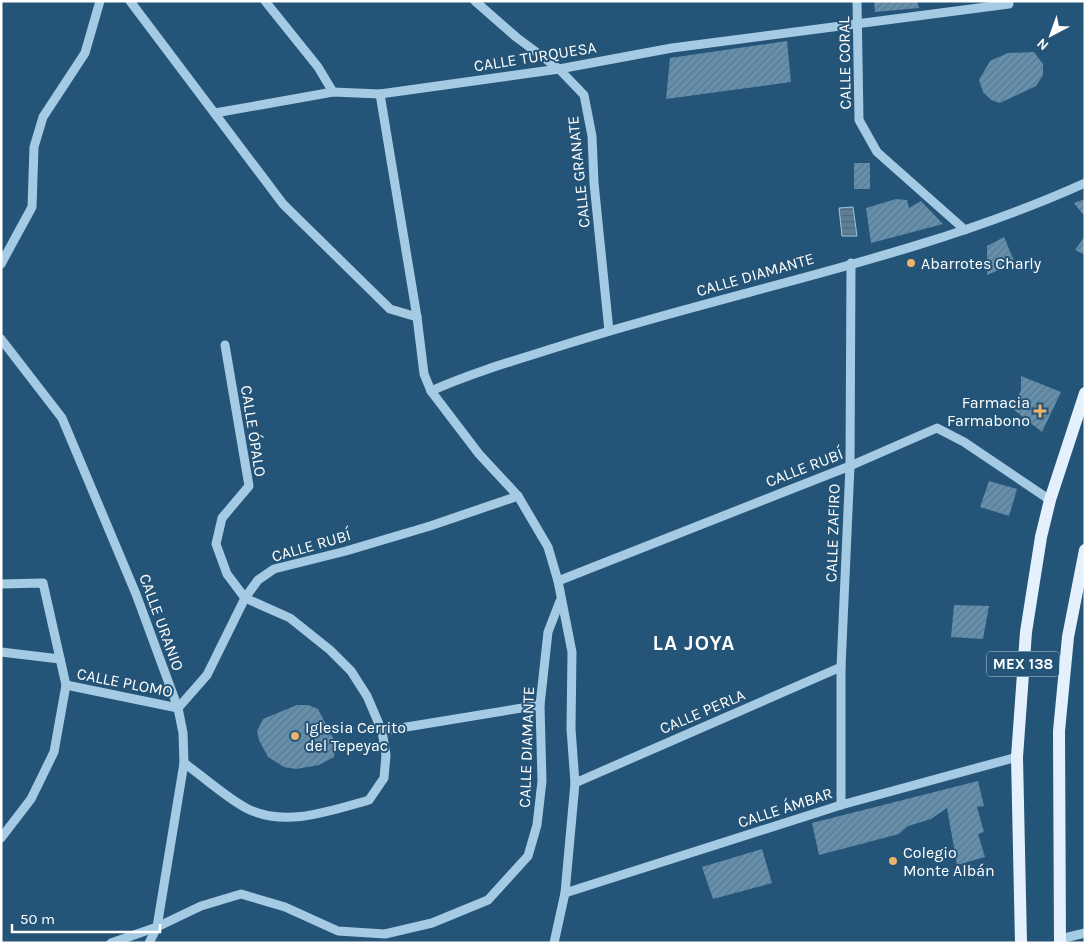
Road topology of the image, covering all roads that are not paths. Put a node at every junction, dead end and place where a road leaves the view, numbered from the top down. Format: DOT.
graph roads {
  1 [pos="100,1"];
  2 [pos="130,1"];
  3 [pos="265,1"];
  4 [pos="474,1"];
  5 [pos="857,1"];
  6 [pos="1009,4"];
  7 [pos="859,24"];
  8 [pos="559,69"];
  9 [pos="332,92"];
  10 [pos="380,94"];
  11 [pos="215,114"];
  12 [pos="1085,183"];
  13 [pos="965,230"];
  14 [pos="851,263"];
  15 [pos="1,264"];
  16 [pos="417,317"];
  17 [pos="609,331"];
  18 [pos="1,339"];
  19 [pos="225,345"];
  20 [pos="431,391"];
  21 [pos="1085,393"];
  22 [pos="850,466"];
  23 [pos="518,496"];
  24 [pos="1050,500"];
  25 [pos="1085,550"];
  26 [pos="558,581"];
  27 [pos="1,584"];
  28 [pos="245,598"];
  29 [pos="560,601"];
  30 [pos="1,652"];
  31 [pos="60,659"];
  32 [pos="842,667"];
  33 [pos="66,685"];
  34 [pos="540,705"];
  35 [pos="178,708"];
  36 [pos="382,731"];
  37 [pos="1017,757"];
  38 [pos="184,762"];
  39 [pos="575,783"];
  40 [pos="841,805"];
  41 [pos="1,838"];
  42 [pos="565,893"];
  43 [pos="157,927"];
  44 [pos="1085,933"];
  45 [pos="1060,941"];
  46 [pos="111,943"];
  47 [pos="149,943"];
  48 [pos="554,943"];
  49 [pos="1021,943"];
  1 -- 15 [label="street"];
  2 -- 11 [label="street"];
  3 -- 9 [label="street"];
  4 -- 8 [label="street, CALLE GRANATE"];
  5 -- 7 [label="street, CALLE CORAL"];
  6 -- 7 [label="street, CALLE TURQUESA"];
  7 -- 8 [label="street, CALLE TURQUESA"];
  7 -- 13 [label="street, CALLE CORAL"];
  8 -- 10 [label="street, CALLE TURQUESA"];
  8 -- 17 [label="street, CALLE GRANATE"];
  9 -- 10 [label="street, CALLE TURQUESA"];
  9 -- 11 [label="street, CALLE TURQUESA"];
  10 -- 16 [label="street"];
  11 -- 16 [label="street"];
  12 -- 13 [label="street, CALLE DIAMANTE"];
  13 -- 14 [label="street, CALLE DIAMANTE"];
  14 -- 17 [label="street, CALLE DIAMANTE"];
  14 -- 22 [label="street, CALLE ZAFIRO"];
  16 -- 20 [label="street"];
  17 -- 20 [label="street, CALLE DIAMANTE"];
  18 -- 35 [label="street, CALLE URANIO"];
  19 -- 28 [label="street, CALLE ÓPALO"];
  20 -- 23 [label="street"];
  21 -- 24 [label="main road, MEX 138"];
  22 -- 24 [label="street, CALLE RUBÍ"];
  22 -- 26 [label="street, CALLE RUBÍ"];
  22 -- 32 [label="street, CALLE ZAFIRO"];
  23 -- 26 [label="street"];
  23 -- 28 [label="street, CALLE RUBÍ"];
  24 -- 37 [label="main road, MEX 138"];
  25 -- 45 [label="main road, MEX 138"];
  26 -- 29 [label="street"];
  27 -- 31 [label="street"];
  28 -- 35 [label="street, CALLE RUBÍ"];
  28 -- 36 [label="street, CALLE ÓPALO"];
  29 -- 34 [label="street, CALLE DIAMANTE"];
  29 -- 39 [label="street"];
  30 -- 31 [label="street, CALLE PLOMO"];
  31 -- 33 [label="street"];
  32 -- 39 [label="street, CALLE PERLA"];
  32 -- 40 [label="street, CALLE ZAFIRO"];
  33 -- 35 [label="street, CALLE PLOMO"];
  33 -- 41 [label="street"];
  34 -- 36 [label="street"];
  34 -- 43 [label="street, CALLE DIAMANTE"];
  35 -- 38 [label="street, CALLE URANIO"];
  36 -- 38 [label="street, CALLE ÓPALO"];
  37 -- 40 [label="street, CALLE ÁMBAR"];
  37 -- 49 [label="main road, MEX 138"];
  38 -- 43 [label="street, CALLE URANIO"];
  39 -- 42 [label="street"];
  40 -- 42 [label="street, CALLE ÁMBAR"];
  42 -- 48 [label="street"];
  43 -- 46 [label="street, CALLE DIAMANTE"];
  43 -- 47 [label="street, CALLE URANIO"];
  44 -- 45 [label="street"];
}
